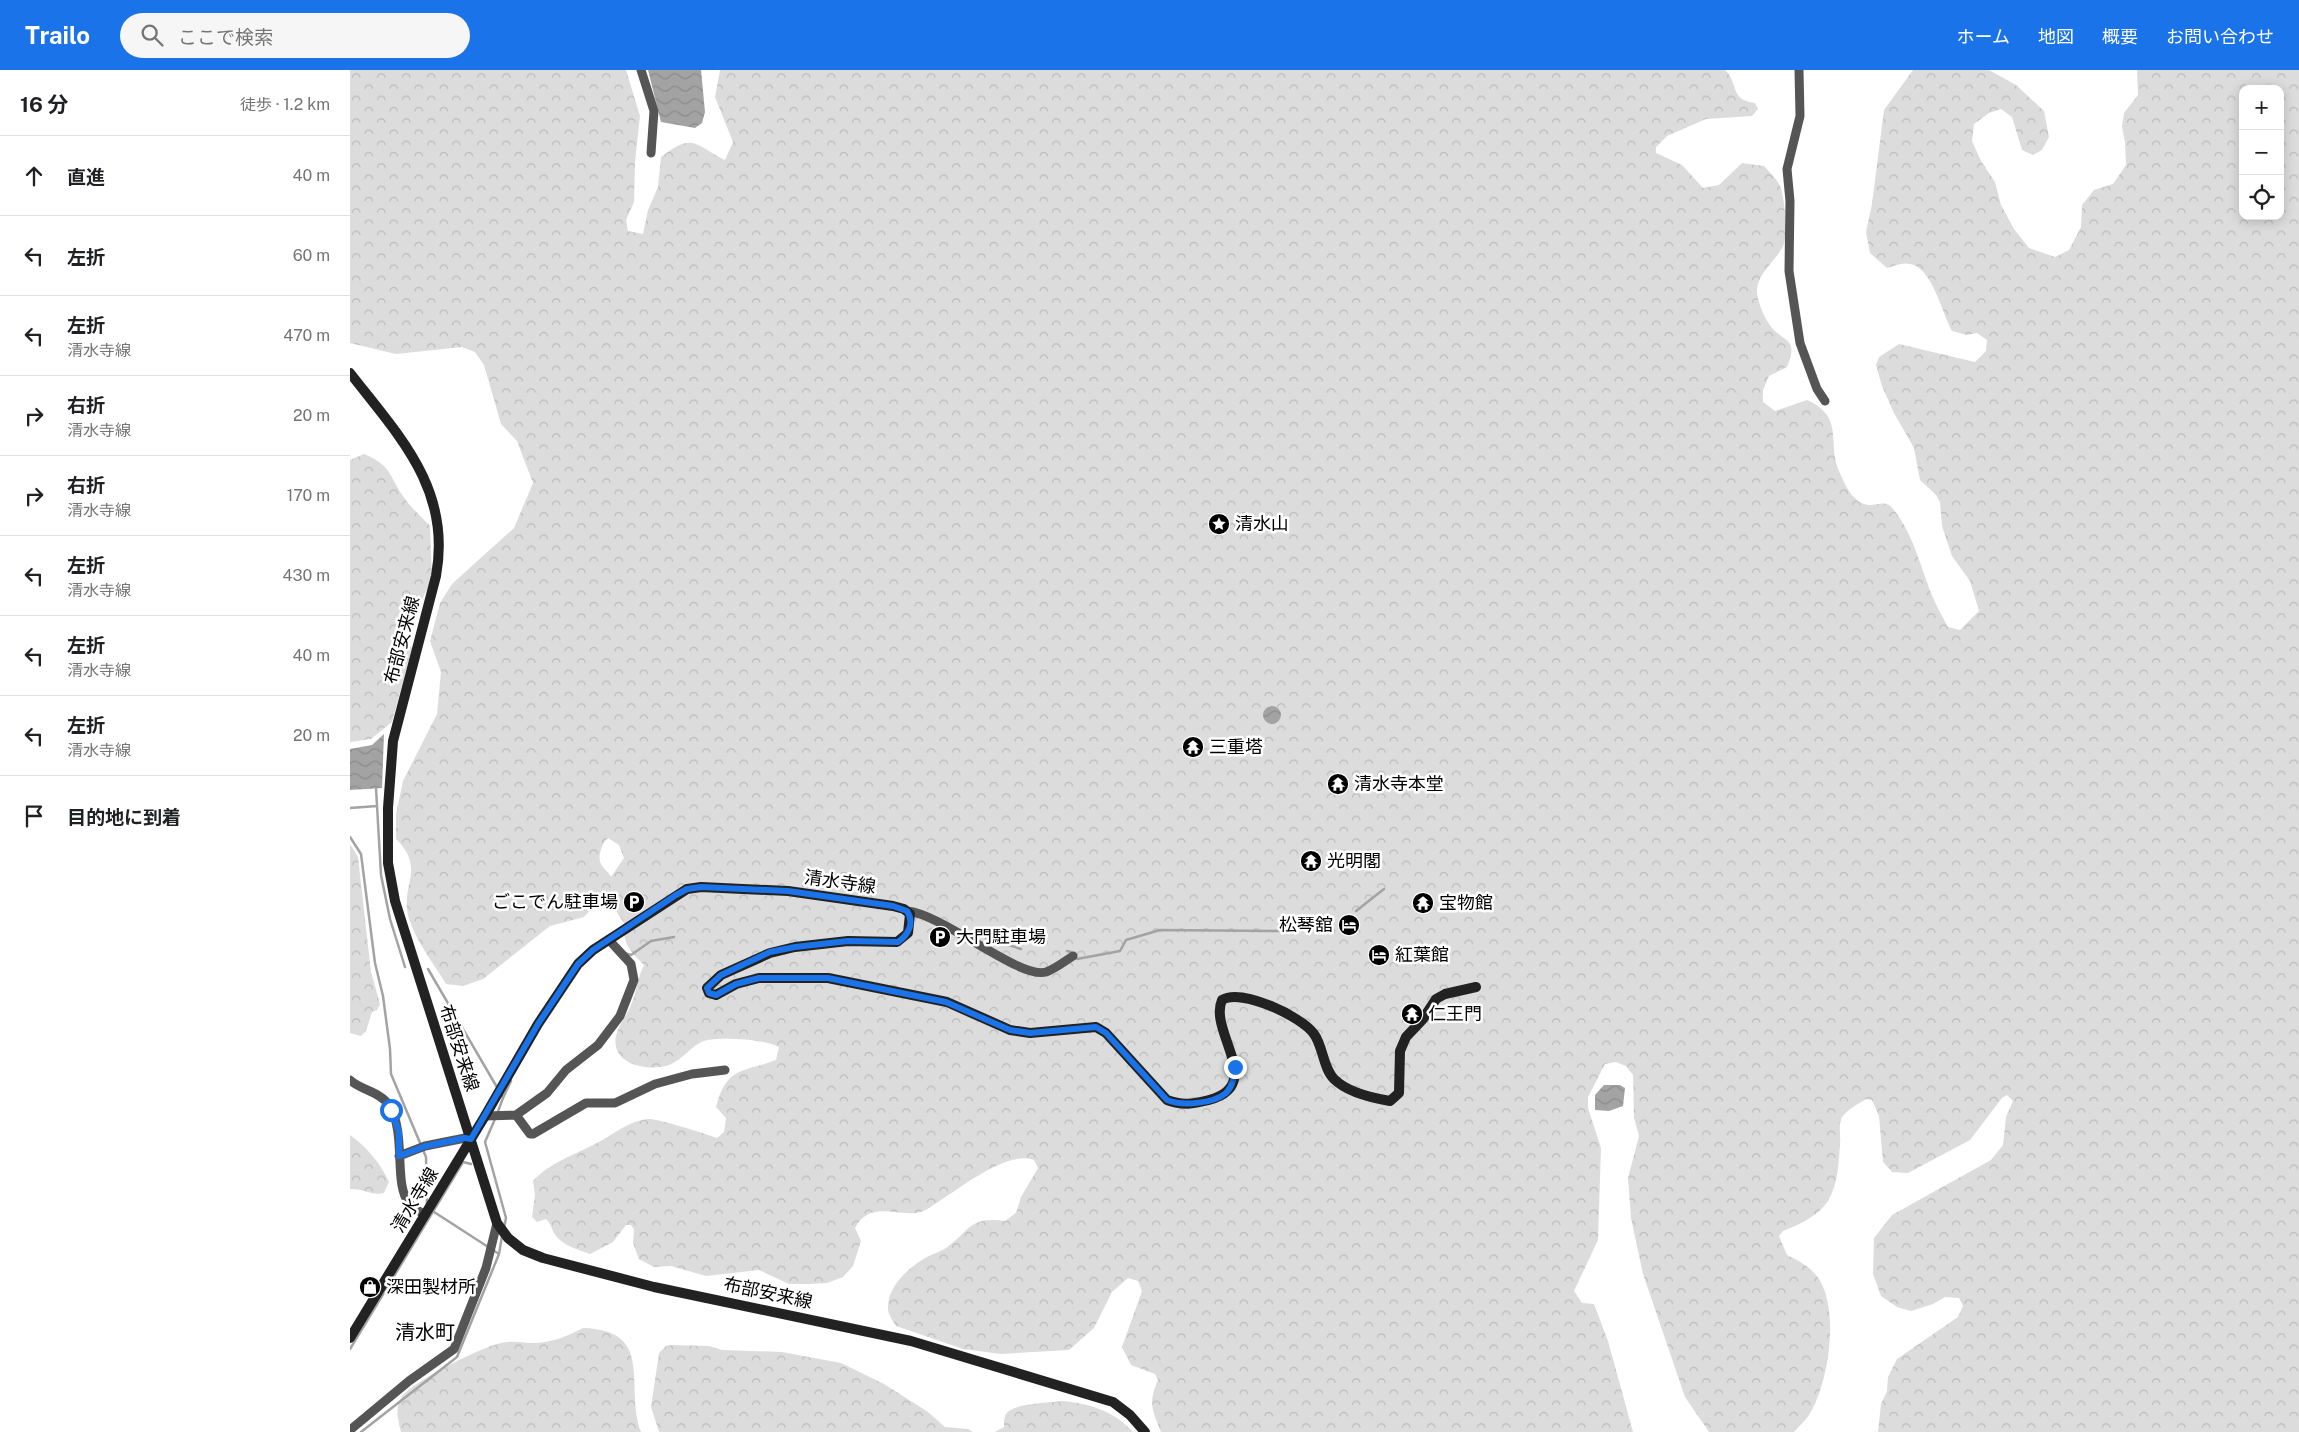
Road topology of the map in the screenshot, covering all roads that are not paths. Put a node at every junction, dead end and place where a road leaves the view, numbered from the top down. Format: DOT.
graph roads {
  1 [pos="641,70"];
  2 [pos="1799,70"];
  3 [pos="651,153"];
  4 [pos="350,373"];
  5 [pos="1825,401"];
  6 [pos="907,911"];
  7 [pos="609,940"];
  8 [pos="1073,956"];
  9 [pos="1476,987"];
  10 [pos="725,1070"];
  11 [pos="350,1080"];
  12 [pos="516,1115"];
  13 [pos="485,1116"];
  14 [pos="471,1139"];
  15 [pos="399,1156"];
  16 [pos="425,1215"];
  17 [pos="497,1223"];
  18 [pos="350,1338"];
  19 [pos="352,1424"];
  20 [pos="1145,1432"];
  1 -- 3 [label="street"];
  2 -- 5 [label="street"];
  4 -- 14 [label="main road, 布部安来線"];
  6 -- 7 [label="main road, 清水寺線"];
  6 -- 8 [label="street"];
  6 -- 9 [label="main road"];
  7 -- 12 [label="street"];
  7 -- 13 [label="main road, 清水寺線"];
  10 -- 12 [label="street"];
  11 -- 15 [label="street"];
  12 -- 13 [label="street"];
  13 -- 14 [label="main road, 清水寺線"];
  14 -- 15 [label="street"];
  14 -- 16 [label="main road, 清水寺線"];
  14 -- 17 [label="main road, 布部安来線"];
  15 -- 16 [label="street"];
  16 -- 18 [label="main road, 清水寺線"];
  17 -- 19 [label="street"];
  17 -- 20 [label="main road, 布部安来線"];
}
